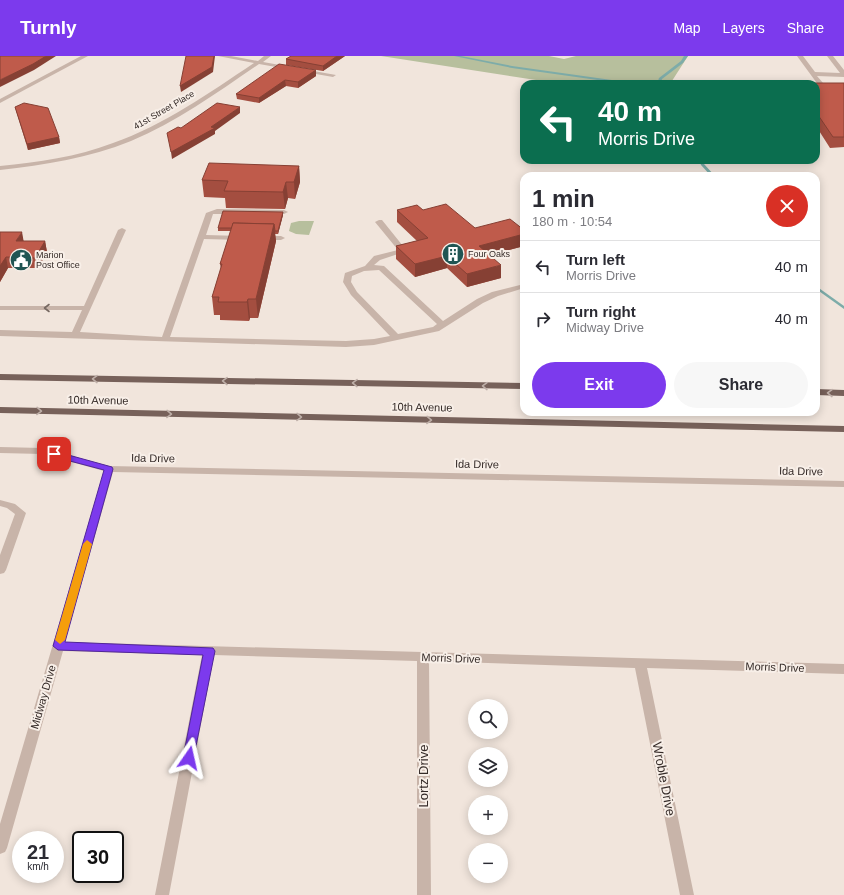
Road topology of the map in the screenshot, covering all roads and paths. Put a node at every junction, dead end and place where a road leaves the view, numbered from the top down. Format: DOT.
graph roads {
  1 [pos="84,56"];
  2 [pos="221,56"];
  3 [pos="268,56"];
  4 [pos="800,56"];
  5 [pos="830,56"];
  6 [pos="259,62"];
  7 [pos="813,74"];
  8 [pos="844,74"];
  9 [pos="333,75"];
  10 [pos="817,80"];
  11 [pos="820,84"];
  12 [pos="844,86"];
  13 [pos="0,101"];
  14 [pos="0,168"];
  15 [pos="284,212"];
  16 [pos="379,222"];
  17 [pos="122,230"];
  18 [pos="201,237"];
  19 [pos="281,238"];
  20 [pos="368,267"];
  21 [pos="520,287"];
  22 [pos="0,308"];
  23 [pos="86,308"];
  24 [pos="443,325"];
  25 [pos="0,333"];
  26 [pos="75,335"];
  27 [pos="397,338"];
  28 [pos="165,339"];
  29 [pos="0,377"];
  30 [pos="520,386"];
  31 [pos="820,392"];
  32 [pos="844,393"];
  33 [pos="0,410"];
  34 [pos="844,429"];
  35 [pos="1,452"];
  36 [pos="109,469"];
  37 [pos="844,484"];
  38 [pos="0,503"];
  39 [pos="0,570"];
  40 [pos="58,646"];
  41 [pos="209,651"];
  42 [pos="423,657"];
  43 [pos="640,663"];
  44 [pos="844,669"];
  45 [pos="0,848"];
  46 [pos="162,895"];
  47 [pos="424,895"];
  48 [pos="687,895"];
  1 -- 13 [label="street"];
  2 -- 6 [label="street"];
  3 -- 6 [label="street, 41st Street Place"];
  4 -- 7 [label="street"];
  5 -- 8 [label="street"];
  6 -- 9 [label="street"];
  6 -- 14 [label="street, 41st Street Place"];
  7 -- 8 [label="street"];
  7 -- 10 [label="street"];
  11 -- 12 [label="street"];
  15 -- 18 [label="street"];
  16 -- 20 [label="street"];
  17 -- 23 [label="street"];
  18 -- 19 [label="street"];
  18 -- 28 [label="street"];
  20 -- 24 [label="street"];
  20 -- 27 [label="street"];
  21 -- 24 [label="street"];
  23 -- 22 [label="street, one-way"];
  23 -- 26 [label="street"];
  24 -- 27 [label="street"];
  25 -- 26 [label="street"];
  26 -- 28 [label="street"];
  27 -- 28 [label="street"];
  30 -- 29 [label="main road, 10th Avenue, one-way"];
  32 -- 31 [label="main road, one-way"];
  33 -- 34 [label="main road, 10th Avenue, one-way"];
  35 -- 36 [label="street"];
  36 -- 37 [label="street, Ida Drive"];
  36 -- 40 [label="street, Midway Drive"];
  38 -- 39 [label="street"];
  40 -- 41 [label="street, Morris Drive"];
  40 -- 45 [label="street, Midway Drive"];
  41 -- 42 [label="street, Morris Drive"];
  41 -- 46 [label="street"];
  42 -- 43 [label="street, Morris Drive"];
  42 -- 47 [label="street, Lortz Drive"];
  43 -- 44 [label="street, Morris Drive"];
  43 -- 48 [label="street, Wroble Drive"];
}
